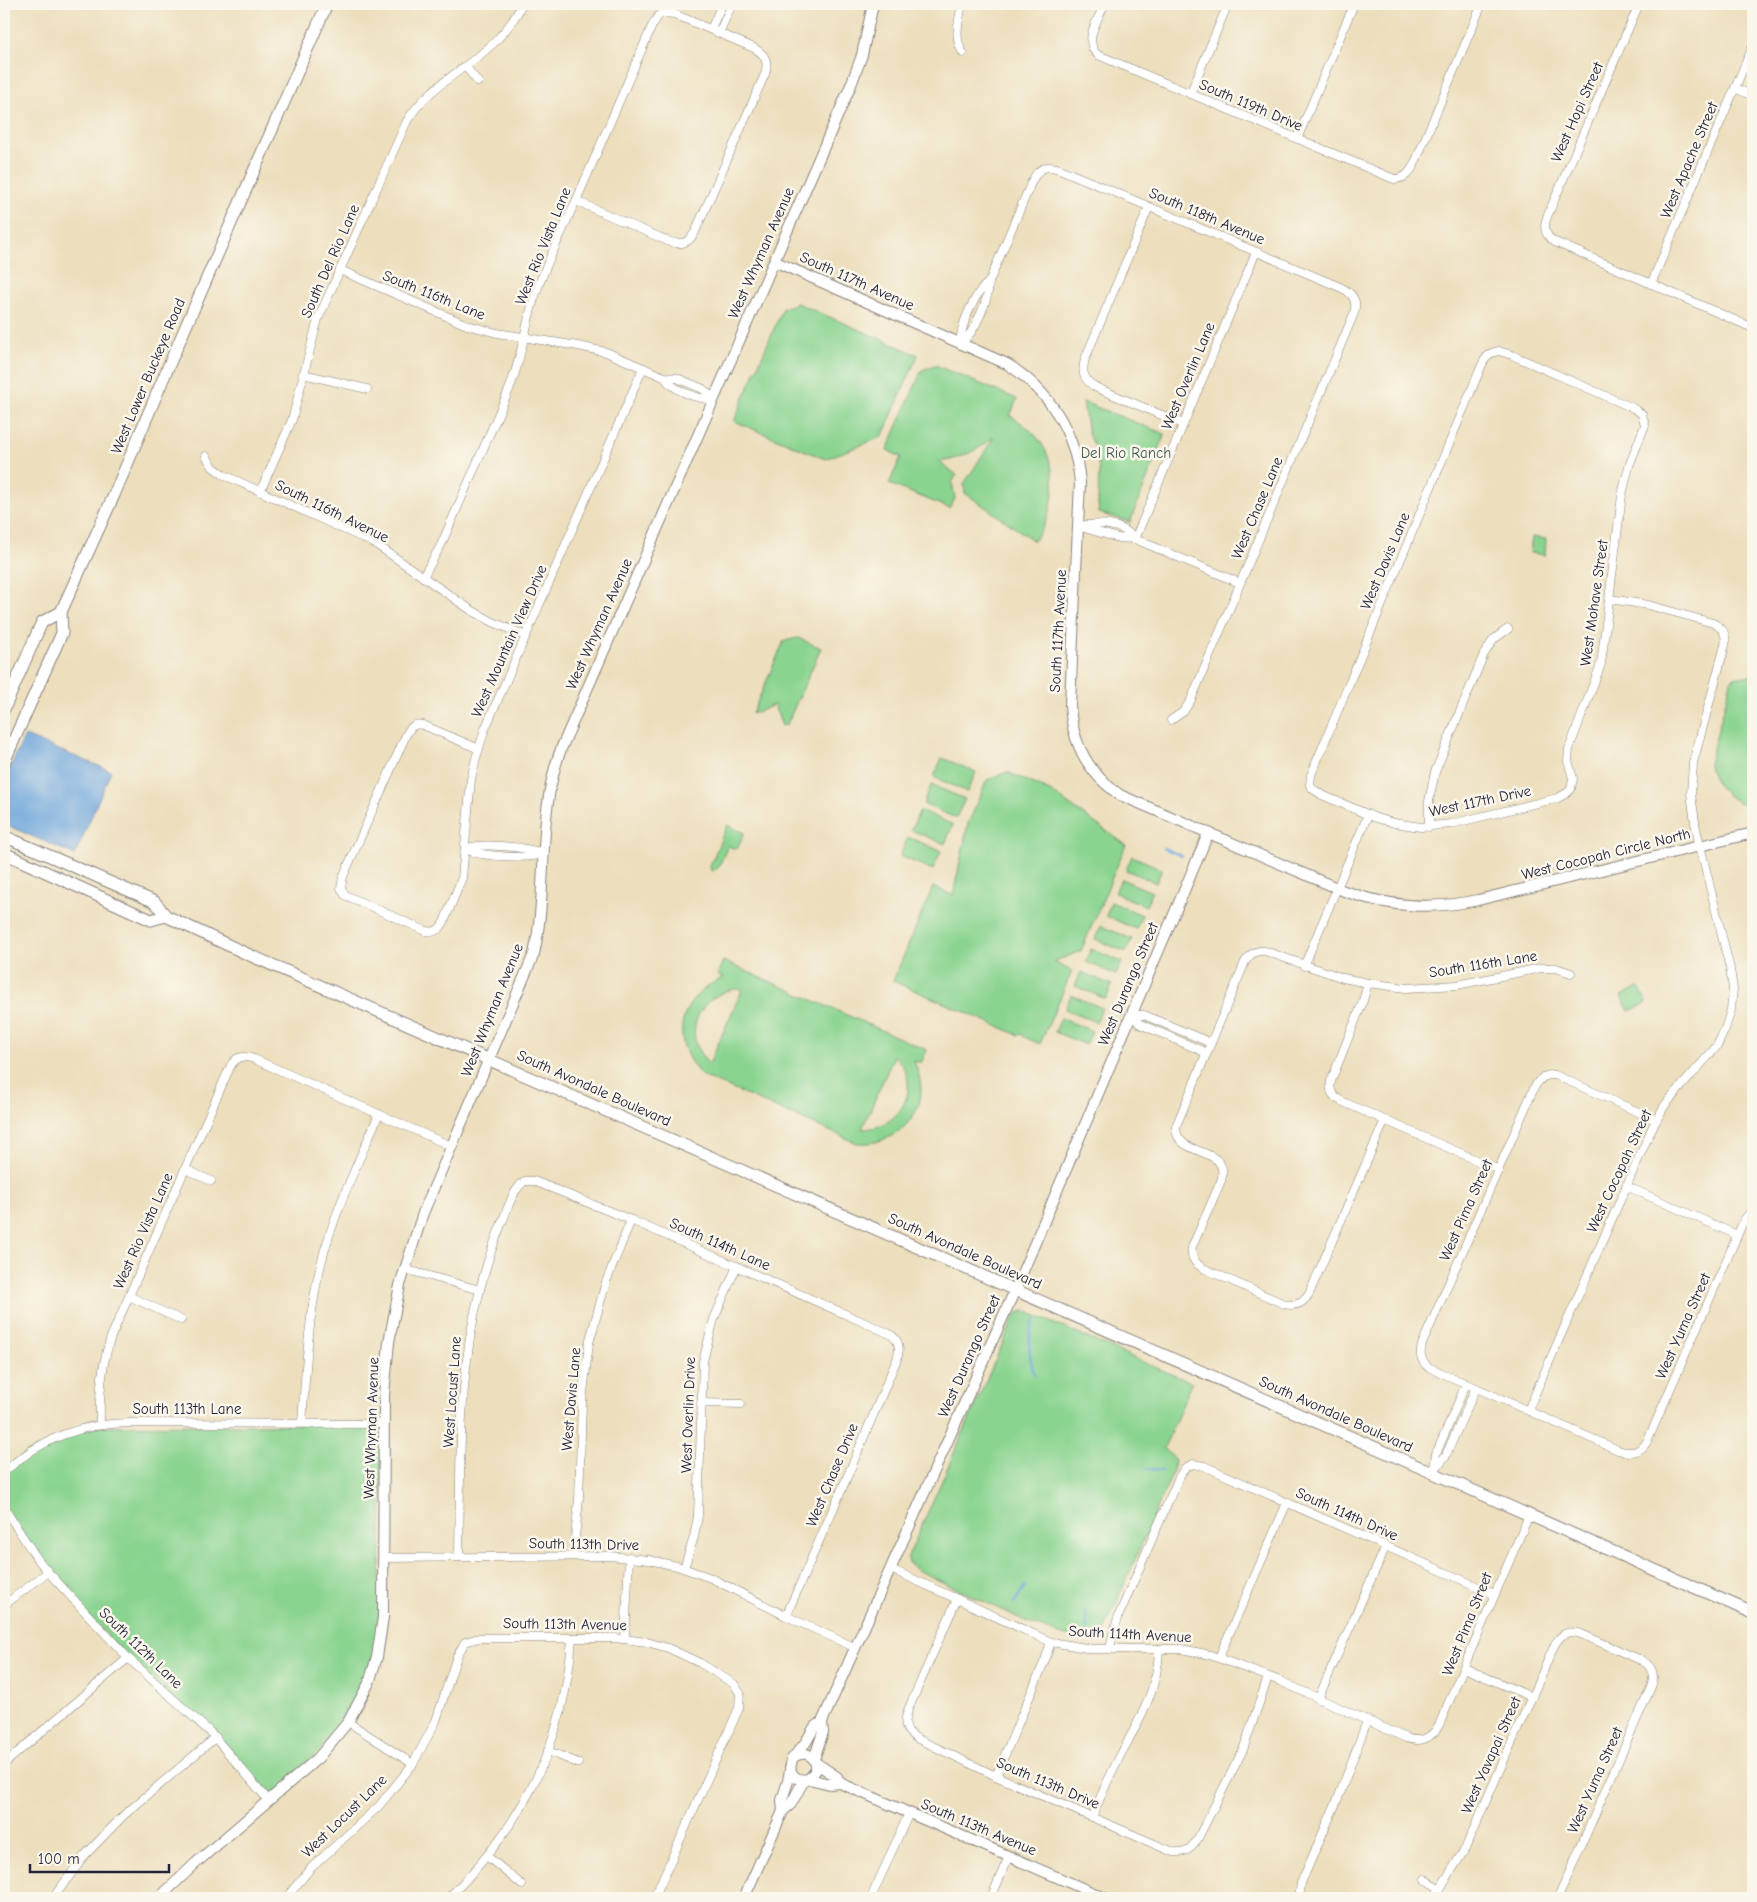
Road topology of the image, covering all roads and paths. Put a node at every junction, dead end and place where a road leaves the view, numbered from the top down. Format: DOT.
graph roads {
  1 [pos="327,4"];
  2 [pos="522,4"];
  3 [pos="722,4"];
  4 [pos="732,4"];
  5 [pos="874,4"];
  6 [pos="962,4"];
  7 [pos="1105,4"];
  8 [pos="1228,4"];
  9 [pos="1354,4"];
  10 [pos="1482,4"];
  11 [pos="1639,4"];
  12 [pos="711,29"];
  13 [pos="719,33"];
  14 [pos="1753,46"];
  15 [pos="963,53"];
  16 [pos="466,67"];
  17 [pos="478,82"];
  18 [pos="1735,88"];
  19 [pos="1190,94"];
  20 [pos="1753,96"];
  21 [pos="1297,139"];
  22 [pos="576,201"];
  23 [pos="1150,207"];
  24 [pos="1256,252"];
  25 [pos="774,261"];
  26 [pos="340,270"];
  27 [pos="1651,284"];
  28 [pos="1355,299"];
  29 [pos="1753,328"];
  30 [pos="524,338"];
  31 [pos="962,343"];
  32 [pos="1493,352"];
  33 [pos="643,368"];
  34 [pos="304,374"];
  35 [pos="367,389"];
  36 [pos="714,399"];
  37 [pos="1183,424"];
  38 [pos="206,456"];
  39 [pos="260,492"];
  40 [pos="1079,526"];
  41 [pos="1135,539"];
  42 [pos="423,577"];
  43 [pos="1240,583"];
  44 [pos="1610,599"];
  45 [pos="61,612"];
  46 [pos="1508,629"];
  47 [pos="526,636"];
  48 [pos="4,709"];
  49 [pos="1171,720"];
  50 [pos="478,749"];
  51 [pos="4,762"];
  52 [pos="1310,785"];
  53 [pos="1570,789"];
  54 [pos="1368,814"];
  55 [pos="1429,827"];
  56 [pos="1753,833"];
  57 [pos="1208,834"];
  58 [pos="4,836"];
  59 [pos="1700,846"];
  60 [pos="466,849"];
  61 [pos="4,853"];
  62 [pos="543,854"];
  63 [pos="1337,888"];
  64 [pos="1465,903"];
  65 [pos="166,916"];
  66 [pos="1304,966"];
  67 [pos="1571,973"];
  68 [pos="1368,983"];
  69 [pos="1131,1015"];
  70 [pos="1211,1043"];
  71 [pos="1207,1053"];
  72 [pos="490,1059"];
  73 [pos="379,1114"];
  74 [pos="1385,1120"];
  75 [pos="1656,1120"];
  76 [pos="452,1146"];
  77 [pos="185,1169"];
  78 [pos="1499,1170"];
  79 [pos="211,1181"];
  80 [pos="525,1181"];
  81 [pos="1626,1186"];
  82 [pos="1753,1209"];
  83 [pos="631,1220"];
  84 [pos="1738,1235"];
  85 [pos="737,1266"];
  86 [pos="404,1269"];
  87 [pos="480,1290"];
  88 [pos="1015,1290"];
  89 [pos="129,1296"];
  90 [pos="181,1320"];
  91 [pos="899,1344"];
  92 [pos="1466,1384"];
  93 [pos="1476,1388"];
  94 [pos="701,1403"];
  95 [pos="741,1404"];
  96 [pos="1528,1410"];
  97 [pos="302,1423"];
  98 [pos="100,1424"];
  99 [pos="383,1424"];
  100 [pos="4,1472"];
  101 [pos="1433,1473"];
  102 [pos="1287,1503"];
  103 [pos="4,1508"];
  104 [pos="1529,1514"];
  105 [pos="1386,1546"];
  106 [pos="573,1556"];
  107 [pos="459,1557"];
  108 [pos="628,1557"];
  109 [pos="384,1558"];
  110 [pos="684,1568"];
  111 [pos="891,1569"];
  112 [pos="48,1572"];
  113 [pos="1494,1594"];
  114 [pos="958,1599"];
  115 [pos="4,1605"];
  116 [pos="1753,1612"];
  117 [pos="786,1616"];
  118 [pos="1566,1632"];
  119 [pos="572,1638"];
  120 [pos="626,1639"];
  121 [pos="465,1642"];
  122 [pos="1052,1642"];
  123 [pos="856,1648"];
  124 [pos="1110,1649"];
  125 [pos="1159,1649"];
  126 [pos="1219,1657"];
  127 [pos="128,1658"];
  128 [pos="1464,1668"];
  129 [pos="1268,1676"];
  130 [pos="1532,1697"];
  131 [pos="1318,1699"];
  132 [pos="1367,1721"];
  133 [pos="348,1722"];
  134 [pos="822,1722"];
  135 [pos="216,1737"];
  136 [pos="1425,1739"];
  137 [pos="548,1751"];
  138 [pos="795,1756"];
  139 [pos="815,1761"];
  140 [pos="578,1763"];
  141 [pos="4,1764"];
  142 [pos="413,1764"];
  143 [pos="790,1768"];
  144 [pos="996,1776"];
  145 [pos="806,1779"];
  146 [pos="840,1783"];
  147 [pos="269,1800"];
  148 [pos="783,1811"];
  149 [pos="909,1813"];
  150 [pos="1092,1817"];
  151 [pos="1009,1856"];
  152 [pos="488,1857"];
  153 [pos="1425,1880"];
  154 [pos="522,1885"];
  155 [pos="1440,1888"];
  156 [pos="53,1898"];
  157 [pos="159,1898"];
  158 [pos="286,1898"];
  159 [pos="448,1898"];
  160 [pos="654,1898"];
  161 [pos="744,1898"];
  162 [pos="871,1898"];
  163 [pos="991,1898"];
  164 [pos="1105,1898"];
  165 [pos="1299,1898"];
  166 [pos="1434,1898"];
  167 [pos="1558,1898"];
  1 -- 45 [label="main road, West Lower Buckeye Road"];
  2 -- 16 [label="street, South Del Rio Lane"];
  3 -- 12 [label="street"];
  4 -- 13 [label="street"];
  5 -- 25 [label="street, West Whyman Avenue"];
  6 -- 15 [label="street"];
  7 -- 19 [label="street, South 119th Drive"];
  8 -- 19 [label="street"];
  9 -- 21 [label="street"];
  10 -- 21 [label="street, South 119th Drive"];
  11 -- 27 [label="street, West Hopi Street"];
  12 -- 13 [label="street"];
  12 -- 22 [label="street, West Rio Vista Lane"];
  13 -- 22 [label="street"];
  14 -- 18 [label="street, West Apache Street"];
  16 -- 17 [label="street"];
  16 -- 26 [label="street, South Del Rio Lane"];
  18 -- 20 [label="street"];
  18 -- 27 [label="street, West Apache Street"];
  19 -- 21 [label="street, South 119th Drive"];
  22 -- 30 [label="street, West Rio Vista Lane"];
  23 -- 24 [label="street, South 118th Avenue"];
  23 -- 31 [label="street, South 118th Avenue"];
  23 -- 37 [label="street"];
  24 -- 28 [label="street, South 118th Avenue"];
  24 -- 37 [label="street, West Overlin Lane"];
  25 -- 31 [label="street, South 117th Avenue"];
  25 -- 36 [label="street, West Whyman Avenue"];
  26 -- 30 [label="street, South 116th Lane"];
  26 -- 34 [label="street, South Del Rio Lane"];
  27 -- 29 [label="street"];
  28 -- 43 [label="street, West Chase Lane"];
  30 -- 33 [label="street, South 116th Lane"];
  30 -- 42 [label="street, West Rio Vista Lane"];
  31 -- 40 [label="street, South 117th Avenue"];
  32 -- 44 [label="street, West Mohave Street"];
  32 -- 52 [label="street, West Davis Lane"];
  33 -- 36 [label="street, South 116th Lane"];
  33 -- 47 [label="street, West Mountain View Drive"];
  34 -- 35 [label="street"];
  34 -- 39 [label="street, South Del Rio Lane"];
  36 -- 62 [label="street, West Whyman Avenue"];
  37 -- 41 [label="street, West Overlin Lane"];
  38 -- 39 [label="street, South 116th Avenue"];
  39 -- 42 [label="street, South 116th Avenue"];
  40 -- 41 [label="street"];
  40 -- 57 [label="street, South 117th Avenue"];
  41 -- 43 [label="street"];
  42 -- 47 [label="street, South 116th Avenue"];
  43 -- 49 [label="street, West Chase Lane"];
  44 -- 53 [label="street, West Mohave Street"];
  44 -- 59 [label="street, West Cocopah Street"];
  45 -- 48 [label="main road"];
  45 -- 51 [label="main road, West Lower Buckeye Road"];
  46 -- 55 [label="street"];
  47 -- 50 [label="street, West Mountain View Drive"];
  50 -- 60 [label="street, West Mountain View Drive"];
  50 -- 60 [label="street, West Mountain View Drive"];
  52 -- 54 [label="street, West 117th Drive"];
  53 -- 55 [label="street, West 117th Drive"];
  54 -- 55 [label="street, West 117th Drive"];
  54 -- 63 [label="street"];
  56 -- 59 [label="street, West Cocopah Circle North"];
  57 -- 63 [label="street, South 117th Avenue"];
  57 -- 69 [label="street, West Durango Street"];
  58 -- 65 [label="main road, South Avondale Boulevard"];
  59 -- 64 [label="street, West Cocopah Circle North"];
  59 -- 75 [label="street, West Cocopah Street"];
  60 -- 62 [label="street"];
  61 -- 65 [label="main road, South Avondale Boulevard"];
  62 -- 72 [label="street, West Whyman Avenue"];
  63 -- 64 [label="street, South 117th Avenue"];
  63 -- 66 [label="street"];
  65 -- 72 [label="main road, South Avondale Boulevard"];
  66 -- 68 [label="street, South 116th Lane"];
  66 -- 70 [label="street, South 116th Lane"];
  67 -- 68 [label="street, South 116th Lane"];
  68 -- 74 [label="street"];
  69 -- 70 [label="street"];
  69 -- 71 [label="street"];
  69 -- 88 [label="street, West Durango Street"];
  70 -- 71 [label="street"];
  71 -- 74 [label="street"];
  72 -- 76 [label="street, West Whyman Avenue"];
  72 -- 88 [label="main road, South Avondale Boulevard"];
  73 -- 76 [label="street"];
  73 -- 77 [label="street, West Rio Vista Lane"];
  73 -- 97 [label="street"];
  74 -- 78 [label="street"];
  75 -- 78 [label="street, West Pima Street"];
  75 -- 81 [label="street, West Cocopah Street"];
  76 -- 86 [label="street, West Whyman Avenue"];
  77 -- 79 [label="street"];
  77 -- 89 [label="street, West Rio Vista Lane"];
  78 -- 92 [label="street, West Pima Street"];
  80 -- 83 [label="street, South 114th Lane"];
  80 -- 87 [label="street, West Locust Lane"];
  81 -- 84 [label="street"];
  81 -- 96 [label="street, West Cocopah Street"];
  82 -- 84 [label="street, West Yuma Street"];
  83 -- 85 [label="street, South 114th Lane"];
  83 -- 106 [label="street, West Davis Lane"];
  84 -- 96 [label="street, West Yuma Street"];
  85 -- 91 [label="street, South 114th Lane"];
  85 -- 94 [label="street, West Overlin Drive"];
  86 -- 87 [label="street"];
  86 -- 99 [label="street, West Whyman Avenue"];
  87 -- 107 [label="street, West Locust Lane"];
  88 -- 101 [label="main road, South Avondale Boulevard"];
  88 -- 111 [label="street, West Durango Street"];
  89 -- 90 [label="street"];
  89 -- 98 [label="street, West Rio Vista Lane"];
  91 -- 117 [label="street, West Chase Drive"];
  92 -- 93 [label="street"];
  92 -- 101 [label="street"];
  93 -- 96 [label="street"];
  93 -- 101 [label="street"];
  94 -- 95 [label="street"];
  94 -- 110 [label="street, West Overlin Drive"];
  97 -- 98 [label="street, South 113th Lane"];
  97 -- 99 [label="street, South 113th Lane"];
  98 -- 100 [label="street, South 113th Lane"];
  99 -- 109 [label="street, West Whyman Avenue"];
  101 -- 104 [label="main road, South Avondale Boulevard"];
  102 -- 105 [label="street, South 114th Drive"];
  102 -- 124 [label="street, South 114th Drive"];
  102 -- 126 [label="street"];
  103 -- 112 [label="street, South 112th Lane"];
  104 -- 113 [label="street, West Pima Street"];
  104 -- 116 [label="main road, South Avondale Boulevard"];
  105 -- 113 [label="street, South 114th Drive"];
  105 -- 131 [label="street"];
  106 -- 107 [label="street, South 113th Drive"];
  106 -- 108 [label="street, South 113th Drive"];
  107 -- 109 [label="street, South 113th Drive"];
  108 -- 110 [label="street, South 113th Drive"];
  108 -- 120 [label="street"];
  109 -- 133 [label="street, West Whyman Avenue"];
  110 -- 117 [label="street, South 113th Drive"];
  111 -- 114 [label="street, South 114th Avenue"];
  111 -- 123 [label="street, West Durango Street"];
  112 -- 115 [label="street"];
  112 -- 127 [label="street, South 112th Lane"];
  113 -- 128 [label="street, West Pima Street"];
  114 -- 122 [label="street, South 114th Avenue"];
  114 -- 144 [label="street, South 113th Drive"];
  117 -- 123 [label="street, South 113th Drive"];
  118 -- 130 [label="street, West Yavapai Street"];
  118 -- 167 [label="street, West Yuma Street"];
  119 -- 120 [label="street, South 113th Avenue"];
  119 -- 121 [label="street, South 113th Avenue"];
  119 -- 137 [label="street"];
  120 -- 160 [label="street, South 113th Avenue"];
  121 -- 142 [label="street, West Locust Lane"];
  122 -- 124 [label="street, South 114th Avenue"];
  122 -- 144 [label="street"];
  123 -- 134 [label="street, West Durango Street"];
  124 -- 125 [label="street, South 114th Avenue"];
  125 -- 126 [label="street, South 114th Avenue"];
  125 -- 150 [label="street"];
  126 -- 129 [label="street, South 114th Avenue"];
  127 -- 135 [label="street, South 112th Lane"];
  127 -- 141 [label="street"];
  128 -- 130 [label="street"];
  128 -- 136 [label="street, West Pima Street"];
  129 -- 131 [label="street, South 114th Avenue"];
  129 -- 150 [label="street, South 113th Drive"];
  130 -- 155 [label="street, West Yavapai Street"];
  131 -- 132 [label="street, South 114th Avenue"];
  132 -- 136 [label="street, South 114th Avenue"];
  132 -- 165 [label="street"];
  133 -- 142 [label="street"];
  133 -- 147 [label="street, West Whyman Avenue"];
  134 -- 138 [label="street"];
  134 -- 139 [label="street"];
  135 -- 147 [label="street, South 112th Lane"];
  135 -- 156 [label="street"];
  137 -- 140 [label="street"];
  137 -- 152 [label="street"];
  138 -- 139 [label="street"];
  138 -- 143 [label="street"];
  139 -- 145 [label="street"];
  139 -- 146 [label="street, South 113th Avenue"];
  142 -- 158 [label="street, West Locust Lane"];
  143 -- 145 [label="street"];
  143 -- 148 [label="street"];
  144 -- 150 [label="street, South 113th Drive"];
  145 -- 146 [label="street, South 113th Avenue"];
  145 -- 148 [label="street"];
  146 -- 149 [label="street, South 113th Avenue"];
  147 -- 157 [label="street, West Whyman Avenue"];
  148 -- 161 [label="street"];
  149 -- 151 [label="street, South 113th Avenue"];
  149 -- 162 [label="street"];
  151 -- 163 [label="street"];
  151 -- 164 [label="street, South 113th Avenue"];
  152 -- 154 [label="street"];
  152 -- 159 [label="street"];
  153 -- 155 [label="street"];
  155 -- 166 [label="street, West Yavapai Street"];
}
